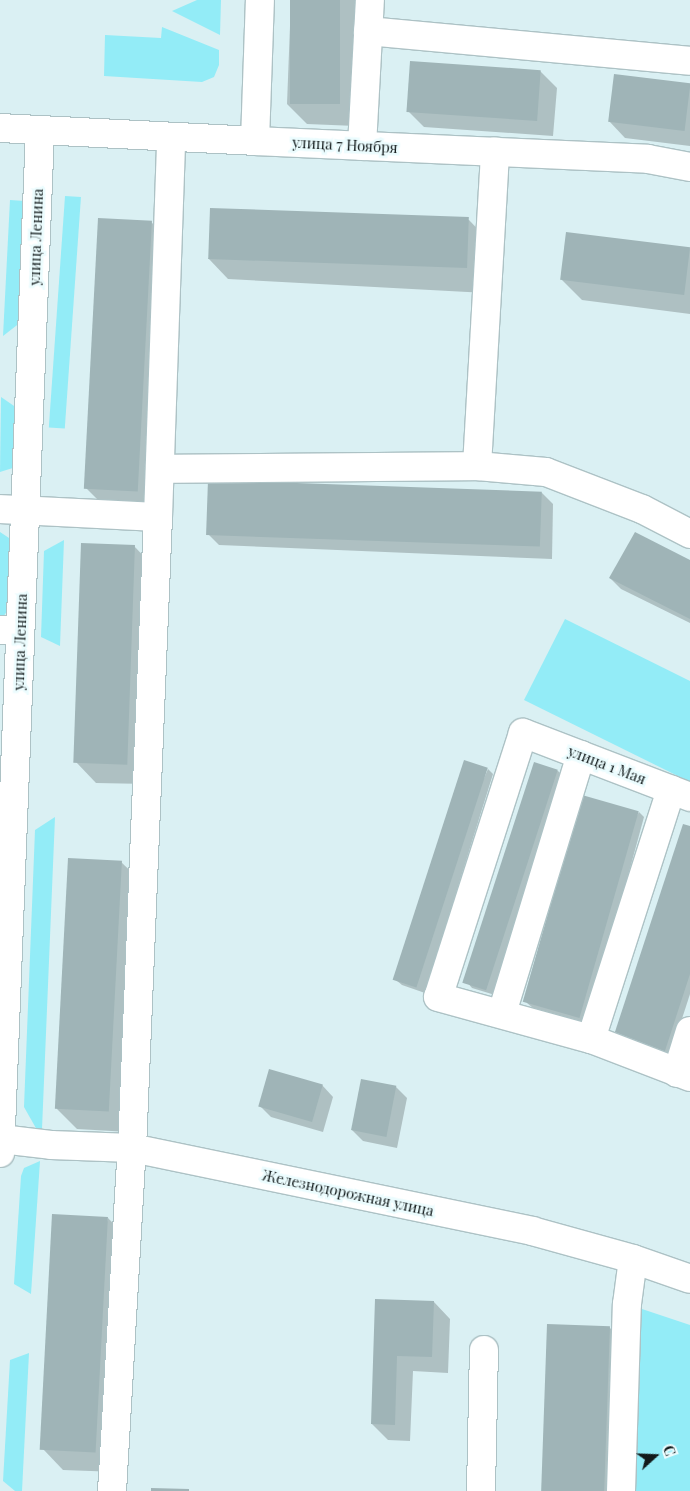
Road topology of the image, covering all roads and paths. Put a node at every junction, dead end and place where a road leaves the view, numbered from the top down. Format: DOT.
graph roads {
  1 [pos="260,0"];
  2 [pos="370,0"];
  3 [pos="368,31"];
  4 [pos="690,61"];
  5 [pos="0,128"];
  6 [pos="40,130"];
  7 [pos="171,137"];
  8 [pos="255,141"];
  9 [pos="362,146"];
  10 [pos="495,152"];
  11 [pos="690,167"];
  12 [pos="477,466"];
  13 [pos="160,469"];
  14 [pos="12,510"];
  15 [pos="158,518"];
  16 [pos="690,534"];
  17 [pos="10,630"];
  18 [pos="581,755"];
  19 [pos="681,794"];
  20 [pos="502,1014"];
  21 [pos="690,1032"];
  22 [pos="591,1039"];
  23 [pos="683,1075"];
  24 [pos="2,1087"];
  25 [pos="1,1139"];
  26 [pos="132,1148"];
  27 [pos="0,1153"];
  28 [pos="633,1258"];
  29 [pos="690,1279"];
  30 [pos="484,1350"];
  31 [pos="112,1491"];
  32 [pos="481,1491"];
  33 [pos="621,1491"];
  1 -- 8 [label="main road"];
  2 -- 3 [label="main road"];
  3 -- 4 [label="main road"];
  3 -- 9 [label="main road"];
  5 -- 6 [label="main road, улица 7 Ноября"];
  6 -- 7 [label="main road, улица 7 Ноября"];
  6 -- 14 [label="main road, улица Ленина"];
  7 -- 8 [label="main road, улица 7 Ноября"];
  7 -- 13 [label="main road"];
  8 -- 9 [label="main road, улица 7 Ноября"];
  9 -- 10 [label="main road, улица 7 Ноября"];
  10 -- 11 [label="main road, улица 7 Ноября"];
  10 -- 12 [label="main road"];
  12 -- 13 [label="main road"];
  12 -- 16 [label="main road"];
  13 -- 15 [label="main road"];
  14 -- 15 [label="main road"];
  14 -- 17 [label="main road, улица Ленина"];
  15 -- 26 [label="main road"];
  17 -- 24 [label="main road, улица Ленина"];
  18 -- 19 [label="main road, улица 1 Мая"];
  18 -- 20 [label="main road"];
  18 -- 20 [label="main road, улица 1 Мая"];
  19 -- 22 [label="main road"];
  20 -- 22 [label="main road"];
  21 -- 23 [label="main road"];
  22 -- 23 [label="main road"];
  24 -- 25 [label="main road, улица Ленина"];
  25 -- 26 [label="main road, Железнодорожная улица"];
  25 -- 27 [label="main road, улица Ленина"];
  26 -- 28 [label="main road, Железнодорожная улица"];
  26 -- 31 [label="main road"];
  28 -- 29 [label="main road, Железнодорожная улица"];
  28 -- 33 [label="main road"];
  30 -- 32 [label="main road"];
}
